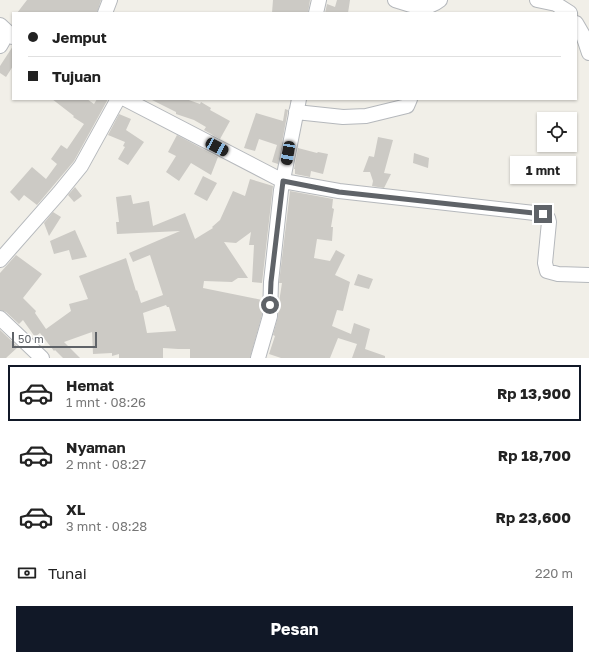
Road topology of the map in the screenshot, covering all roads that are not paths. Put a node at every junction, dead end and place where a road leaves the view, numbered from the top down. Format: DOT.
graph roads {
  1 [pos="110,0"];
  2 [pos="319,0"];
  3 [pos="395,0"];
  4 [pos="537,0"];
  5 [pos="434,6"];
  6 [pos="105,12"];
  7 [pos="316,12"];
  8 [pos="568,12"];
  9 [pos="577,25"];
  10 [pos="7,32"];
  11 [pos="0,46"];
  12 [pos="589,53"];
  13 [pos="117,100"];
  14 [pos="127,100"];
  15 [pos="410,100"];
  16 [pos="298,106"];
  17 [pos="283,181"];
  18 [pos="0,260"];
  19 [pos="589,275"];
  20 [pos="0,318"];
  21 [pos="42,358"];
  22 [pos="258,358"];
  1 -- 6 [label="street"];
  2 -- 7 [label="street"];
  3 -- 5 [label="street"];
  4 -- 8 [label="street"];
  9 -- 12 [label="street"];
  10 -- 11 [label="street"];
  13 -- 18 [label="street"];
  14 -- 17 [label="street"];
  15 -- 16 [label="street"];
  16 -- 17 [label="street"];
  17 -- 19 [label="street"];
  17 -- 22 [label="street"];
  20 -- 21 [label="street"];
}
